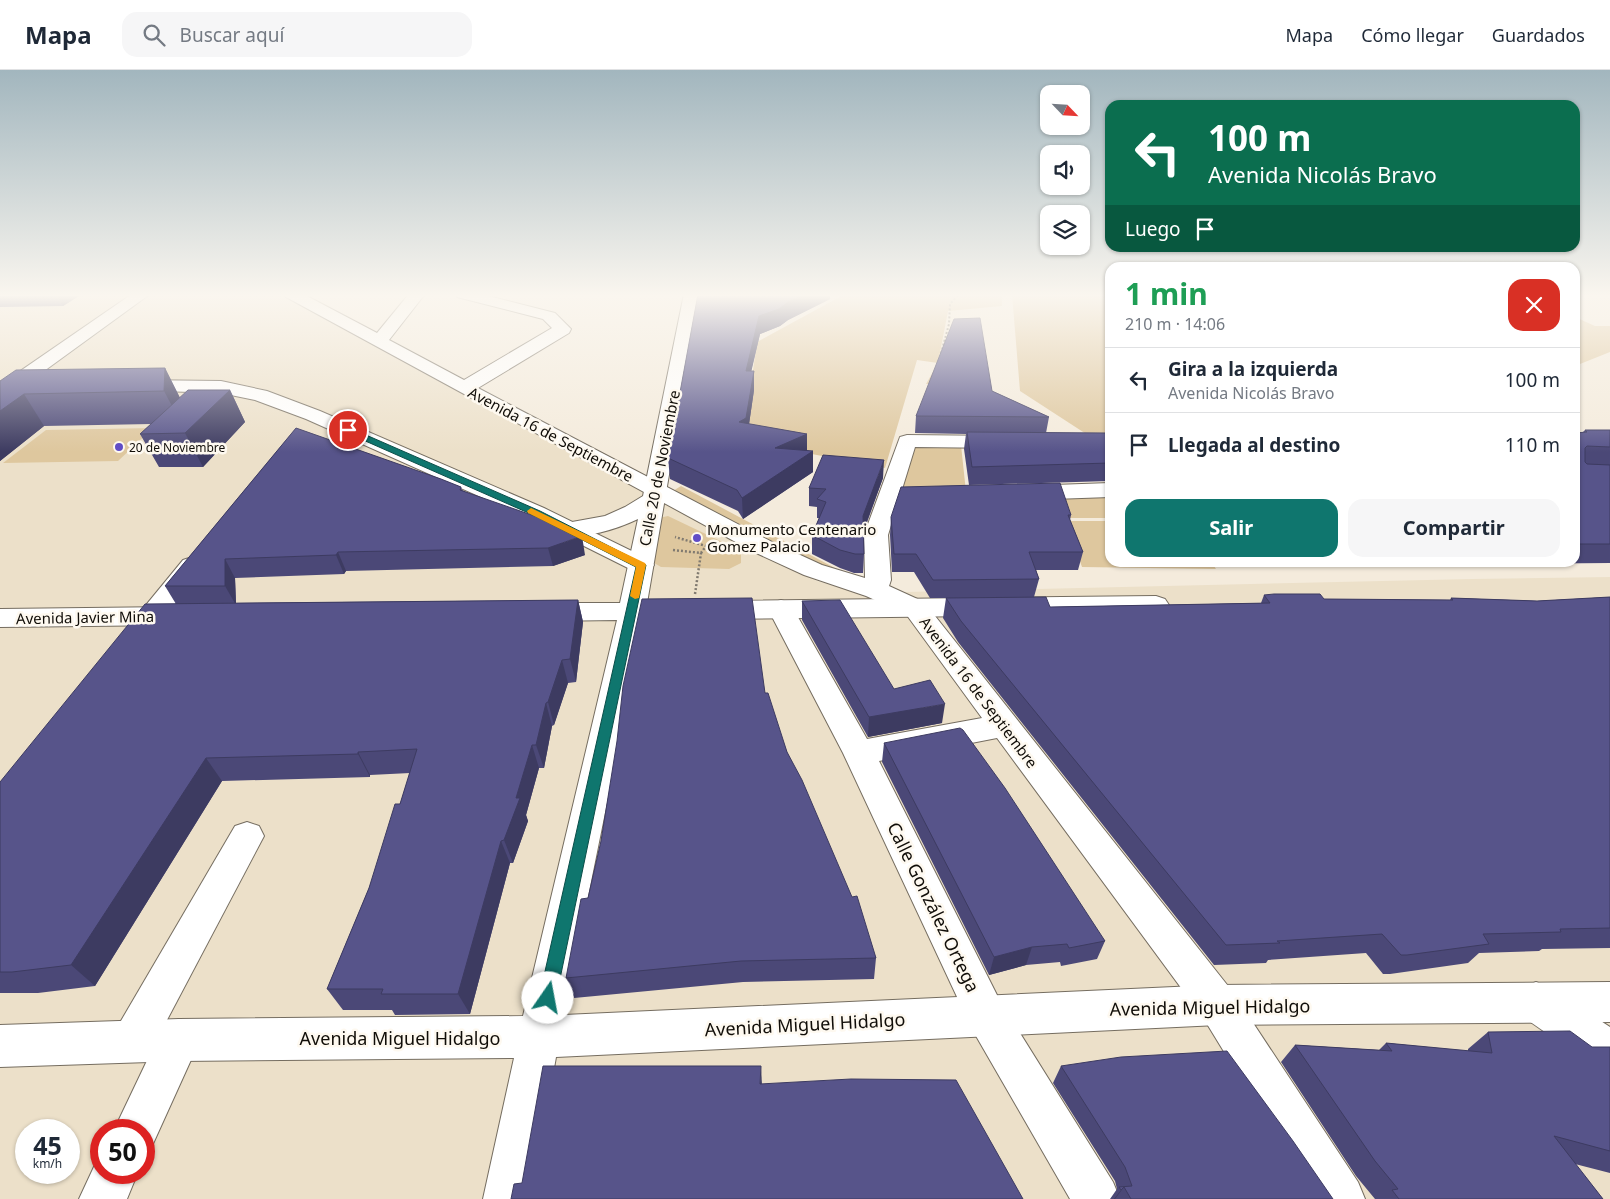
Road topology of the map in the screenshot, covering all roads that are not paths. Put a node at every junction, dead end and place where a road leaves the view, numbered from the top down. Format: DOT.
graph roads {
  1 [pos="66,347"];
  2 [pos="388,347"];
  3 [pos="533,347"];
  4 [pos="682,347"];
  5 [pos="39,387"];
  6 [pos="118,387"];
  7 [pos="464,388"];
  8 [pos="3,390"];
  9 [pos="313,415"];
  10 [pos="294,438"];
  11 [pos="1024,442"];
  12 [pos="1105,490"];
  13 [pos="655,494"];
  14 [pos="1004,494"];
  15 [pos="569,529"];
  16 [pos="207,547"];
  17 [pos="641,565"];
  18 [pos="875,590"];
  19 [pos="1181,605"];
  20 [pos="915,608"];
  21 [pos="781,609"];
  22 [pos="632,611"];
  23 [pos="524,612"];
  24 [pos="151,616"];
  25 [pos="200,616"];
  26 [pos="0,618"];
  27 [pos="121,653"];
  28 [pos="1003,725"];
  29 [pos="859,753"];
  30 [pos="247,836"];
  31 [pos="1536,1002"];
  32 [pos="1610,1002"];
  33 [pos="1218,1004"];
  34 [pos="986,1015"];
  35 [pos="539,1037"];
  36 [pos="179,1040"];
  37 [pos="133,1041"];
  38 [pos="0,1046"];
  39 [pos="1610,1052"];
  40 [pos="141,1119"];
  41 [pos="110,1184"];
  42 [pos="103,1199"];
  43 [pos="507,1199"];
  44 [pos="1096,1199"];
  45 [pos="1340,1199"];
  1 -- 8 [label="street"];
  2 -- 7 [label="street, Avenida 16 de Septiembre"];
  3 -- 7 [label="street"];
  4 -- 13 [label="street, Calle 20 de Noviembre"];
  5 -- 8 [label="street"];
  6 -- 9 [label="street"];
  7 -- 13 [label="street, Avenida 16 de Septiembre"];
  9 -- 10 [label="street"];
  9 -- 15 [label="street"];
  11 -- 18 [label="street"];
  12 -- 14 [label="street"];
  13 -- 15 [label="street"];
  13 -- 17 [label="street, Calle 20 de Noviembre"];
  13 -- 18 [label="street, Avenida 16 de Septiembre"];
  15 -- 17 [label="street"];
  16 -- 24 [label="street"];
  17 -- 22 [label="street, Calle 20 de Noviembre"];
  18 -- 20 [label="street, Avenida 16 de Septiembre"];
  19 -- 20 [label="street"];
  20 -- 21 [label="street"];
  20 -- 28 [label="street, Avenida 16 de Septiembre"];
  21 -- 22 [label="street"];
  21 -- 29 [label="street, Calle González Ortega"];
  22 -- 23 [label="street"];
  22 -- 35 [label="street, Calle 20 de Noviembre"];
  24 -- 25 [label="street, Avenida Javier Mina"];
  24 -- 26 [label="street, Avenida Javier Mina"];
  24 -- 27 [label="street"];
  28 -- 29 [label="street"];
  28 -- 33 [label="street, Avenida 16 de Septiembre"];
  29 -- 34 [label="street, Calle González Ortega"];
  30 -- 37 [label="street"];
  31 -- 32 [label="street, Avenida Miguel Hidalgo"];
  31 -- 33 [label="street, Avenida Miguel Hidalgo"];
  31 -- 39 [label="street"];
  33 -- 34 [label="street, Avenida Miguel Hidalgo"];
  33 -- 45 [label="street, Avenida 16 de Septiembre"];
  34 -- 35 [label="street, Avenida Miguel Hidalgo"];
  34 -- 44 [label="street, Calle González Ortega"];
  35 -- 36 [label="street, Avenida Miguel Hidalgo"];
  35 -- 43 [label="street, Calle 20 de Noviembre"];
  36 -- 37 [label="street, Avenida Miguel Hidalgo"];
  36 -- 40 [label="street"];
  37 -- 38 [label="street, Avenida Miguel Hidalgo"];
  41 -- 42 [label="street"];
}
